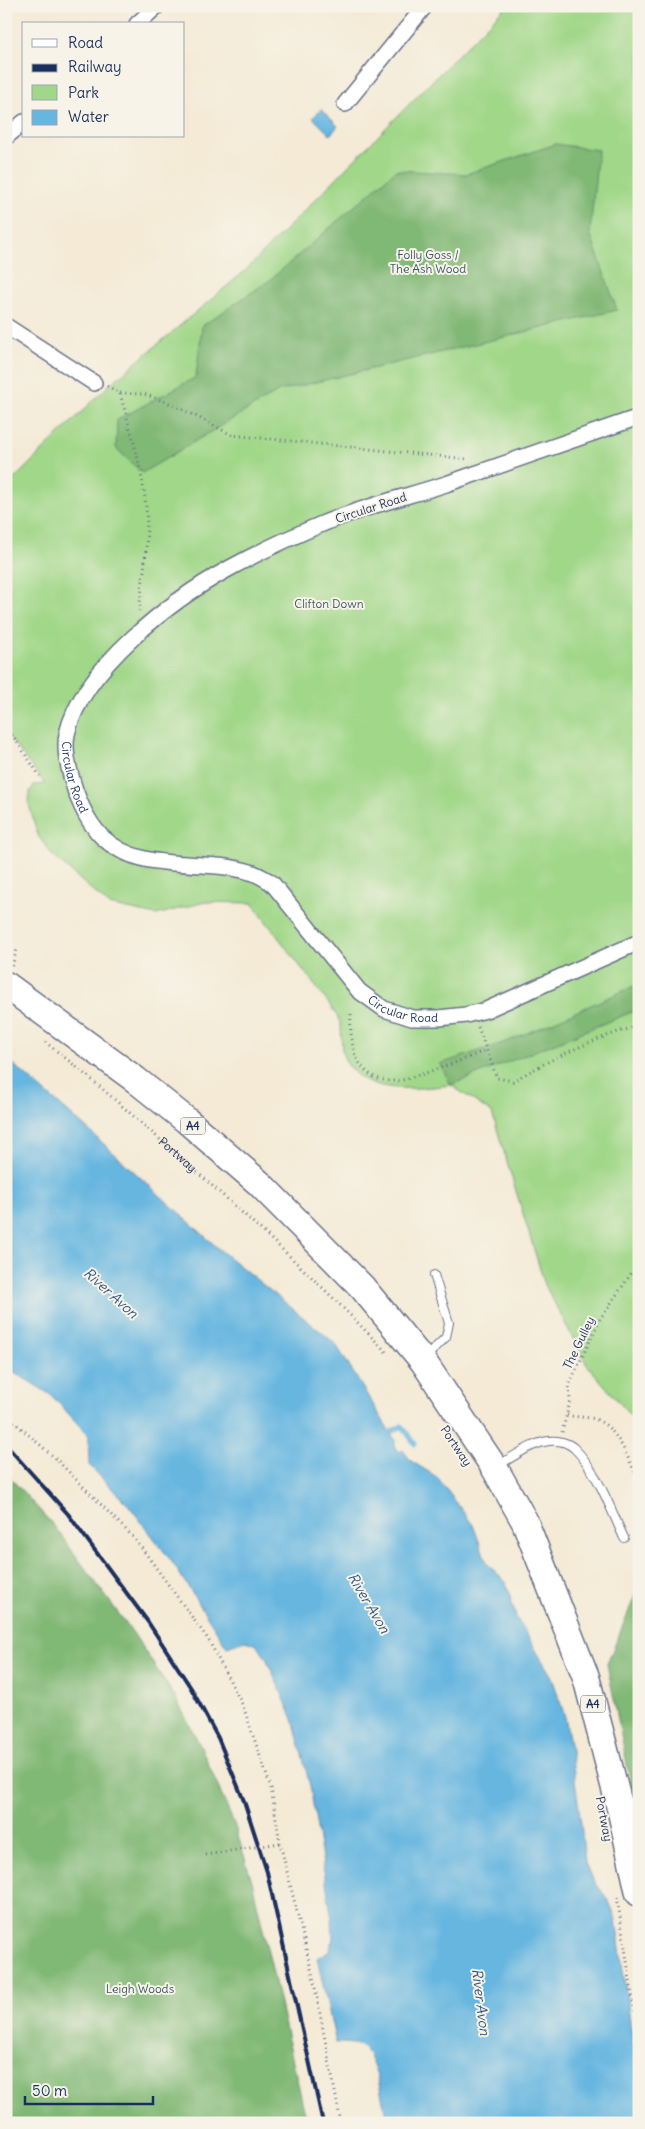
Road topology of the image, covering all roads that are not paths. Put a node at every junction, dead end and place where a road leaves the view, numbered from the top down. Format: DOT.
graph roads {
  1 [pos="157,6"];
  2 [pos="425,6"];
  3 [pos="139,22"];
  4 [pos="345,104"];
  5 [pos="22,124"];
  6 [pos="6,137"];
  7 [pos="6,326"];
  8 [pos="94,383"];
  9 [pos="639,417"];
  10 [pos="639,942"];
  11 [pos="6,985"];
  12 [pos="434,1275"];
  13 [pos="423,1361"];
  14 [pos="494,1467"];
  15 [pos="624,1538"];
  16 [pos="627,1891"];
  1 -- 3 [label="street"];
  2 -- 4 [label="street"];
  5 -- 6 [label="street"];
  7 -- 8 [label="street"];
  9 -- 10 [label="street, Circular Road"];
  11 -- 13 [label="highway, Portway / A4"];
  12 -- 13 [label="lane"];
  13 -- 14 [label="highway, Portway / A4"];
  14 -- 15 [label="lane"];
  14 -- 16 [label="highway, Portway / A4"];
}
